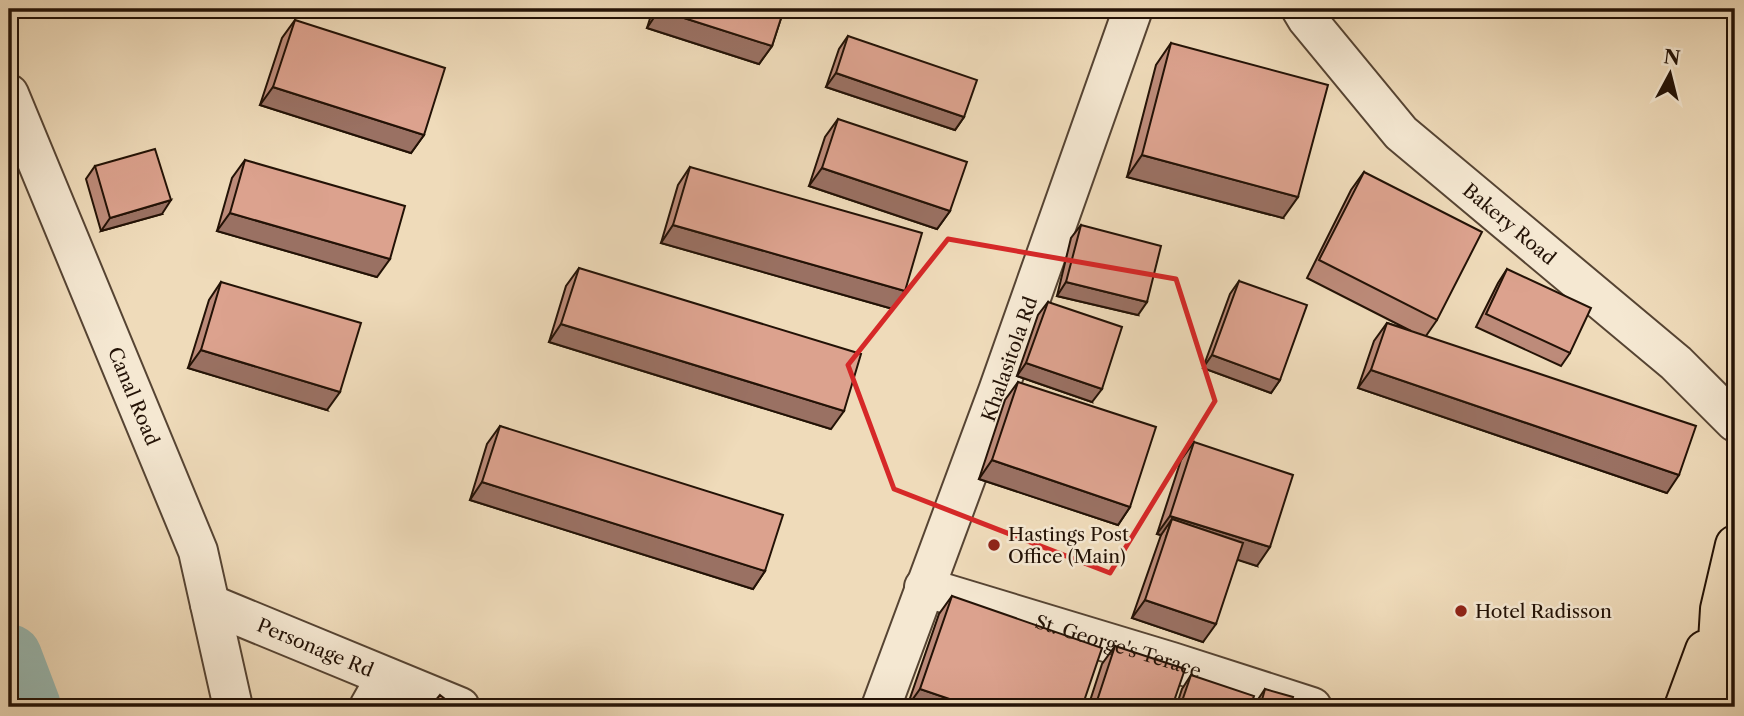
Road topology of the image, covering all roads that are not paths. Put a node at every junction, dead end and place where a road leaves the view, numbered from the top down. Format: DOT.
graph roads {
  1 [pos="1133,9"];
  2 [pos="1301,9"];
  3 [pos="9,94"];
  4 [pos="1735,422"];
  5 [pos="1735,545"];
  6 [pos="924,587"];
  7 [pos="210,604"];
  8 [pos="1720,609"];
  9 [pos="378,692"];
  10 [pos="233,707"];
  11 [pos="460,707"];
  12 [pos="881,707"];
  13 [pos="1312,707"];
  14 [pos="1684,707"];
  15 [pos="1714,707"];
  1 -- 6 [label="street, Khalasitola Rd"];
  2 -- 4 [label="street, Bakery Road"];
  3 -- 7 [label="street, Canal Road"];
  5 -- 8 [label="main road"];
  6 -- 12 [label="street, Khalasitola Rd"];
  6 -- 13 [label="street, St. George's Terace"];
  7 -- 9 [label="street, Personage Rd"];
  7 -- 10 [label="street, Canal Road"];
  8 -- 14 [label="main road"];
  8 -- 15 [label="main road"];
  9 -- 11 [label="street, Personage Rd"];
}
